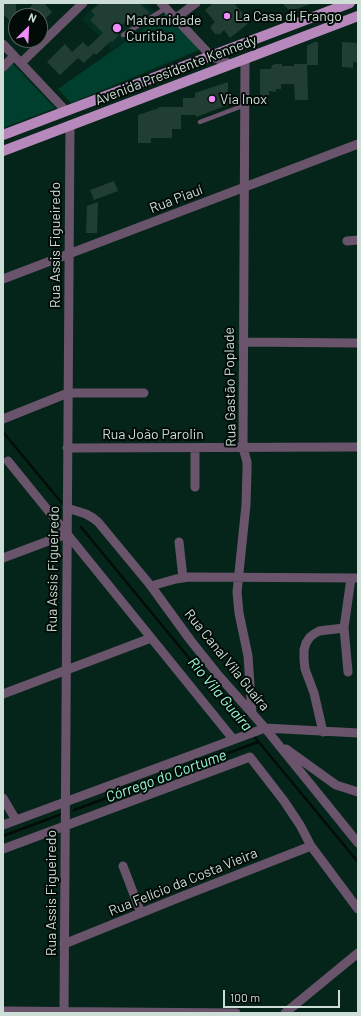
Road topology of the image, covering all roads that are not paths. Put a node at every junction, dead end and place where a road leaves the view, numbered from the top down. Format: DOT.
graph roads {
  1 [pos="83,3"];
  2 [pos="196,3"];
  3 [pos="350,3"];
  4 [pos="164,5"];
  5 [pos="358,16"];
  6 [pos="176,18"];
  7 [pos="124,35"];
  8 [pos="3,44"];
  9 [pos="14,56"];
  10 [pos="211,56"];
  11 [pos="245,59"];
  12 [pos="21,63"];
  13 [pos="230,64"];
  14 [pos="3,67"];
  15 [pos="244,105"];
  16 [pos="66,111"];
  17 [pos="200,122"];
  18 [pos="70,125"];
  19 [pos="3,135"];
  20 [pos="358,144"];
  21 [pos="3,151"];
  22 [pos="244,188"];
  23 [pos="358,240"];
  24 [pos="347,241"];
  25 [pos="69,254"];
  26 [pos="3,279"];
  27 [pos="243,342"];
  28 [pos="358,343"];
  29 [pos="68,393"];
  30 [pos="144,393"];
  31 [pos="3,420"];
  32 [pos="358,447"];
  33 [pos="67,448"];
  34 [pos="195,448"];
  35 [pos="243,448"];
  36 [pos="8,461"];
  37 [pos="195,487"];
  38 [pos="67,508"];
  39 [pos="67,534"];
  40 [pos="179,542"];
  41 [pos="3,558"];
  42 [pos="238,577"];
  43 [pos="183,578"];
  44 [pos="354,578"];
  45 [pos="151,586"];
  46 [pos="344,628"];
  47 [pos="151,638"];
  48 [pos="66,670"];
  49 [pos="348,672"];
  50 [pos="3,694"];
  51 [pos="252,713"];
  52 [pos="260,729"];
  53 [pos="323,732"];
  54 [pos="358,734"];
  55 [pos="233,739"];
  56 [pos="278,744"];
  57 [pos="358,792"];
  58 [pos="3,798"];
  59 [pos="65,802"];
  60 [pos="16,820"];
  61 [pos="3,825"];
  62 [pos="65,826"];
  63 [pos="358,842"];
  64 [pos="312,846"];
  65 [pos="3,849"];
  66 [pos="123,866"];
  67 [pos="358,909"];
  68 [pos="141,913"];
  69 [pos="64,944"];
  70 [pos="358,953"];
  71 [pos="3,1011"];
  72 [pos="64,1012"];
  73 [pos="236,1013"];
  74 [pos="285,1013"];
  1 -- 12 [label="street"];
  2 -- 6 [label="street"];
  3 -- 10 [label="main road, Avenida Presidente Kennedy"];
  4 -- 6 [label="street"];
  4 -- 7 [label="lane"];
  5 -- 11 [label="main road, Avenida Presidente Kennedy"];
  6 -- 10 [label="street"];
  8 -- 9 [label="street"];
  9 -- 12 [label="street"];
  9 -- 14 [label="street"];
  10 -- 13 [label="street"];
  10 -- 16 [label="main road, Avenida Presidente Kennedy"];
  11 -- 13 [label="main road, Avenida Presidente Kennedy"];
  11 -- 15 [label="street, Rua Gastão Poplade"];
  12 -- 16 [label="street"];
  13 -- 18 [label="main road, Avenida Presidente Kennedy"];
  15 -- 17 [label="lane"];
  15 -- 22 [label="street, Rua Gastão Poplade"];
  16 -- 19 [label="main road, Avenida Presidente Kennedy"];
  18 -- 21 [label="main road, Avenida Presidente Kennedy"];
  18 -- 25 [label="street, Rua Assis Figueiredo"];
  20 -- 22 [label="street, Rua Piauí"];
  22 -- 25 [label="street, Rua Piauí"];
  22 -- 27 [label="street, Rua Gastão Poplade"];
  23 -- 24 [label="street"];
  25 -- 26 [label="street, Rua Piauí"];
  25 -- 29 [label="street, Rua Assis Figueiredo"];
  27 -- 28 [label="street"];
  27 -- 35 [label="street, Rua Gastão Poplade"];
  29 -- 30 [label="street"];
  29 -- 31 [label="street"];
  29 -- 33 [label="street, Rua Assis Figueiredo"];
  32 -- 35 [label="street, Rua João Parolin"];
  33 -- 34 [label="street, Rua João Parolin"];
  33 -- 38 [label="street, Rua Assis Figueiredo"];
  34 -- 35 [label="street, Rua João Parolin"];
  34 -- 37 [label="street"];
  35 -- 42 [label="street, Rua Gastão Poplade"];
  36 -- 39 [label="street"];
  38 -- 39 [label="street, Rua Assis Figueiredo"];
  38 -- 45 [label="street, Rua Canal Vila Guaíra"];
  39 -- 41 [label="street"];
  39 -- 47 [label="street"];
  39 -- 48 [label="street, Rua Assis Figueiredo"];
  40 -- 43 [label="street"];
  42 -- 43 [label="street"];
  42 -- 44 [label="street"];
  42 -- 51 [label="street, Rua Gastão Poplade"];
  43 -- 45 [label="street"];
  44 -- 46 [label="street"];
  45 -- 51 [label="street, Rua Canal Vila Guaíra"];
  46 -- 49 [label="street"];
  46 -- 53 [label="street"];
  47 -- 48 [label="street"];
  47 -- 55 [label="street"];
  48 -- 50 [label="street"];
  48 -- 59 [label="street, Rua Assis Figueiredo"];
  51 -- 52 [label="street, Rua Canal Vila Guaíra"];
  52 -- 53 [label="street"];
  52 -- 55 [label="street"];
  52 -- 56 [label="street, Rua Canal Vila Guaíra"];
  53 -- 54 [label="street"];
  55 -- 59 [label="street"];
  56 -- 57 [label="street"];
  56 -- 63 [label="street, Rua Canal Vila Guaíra"];
  58 -- 60 [label="street"];
  59 -- 60 [label="street"];
  59 -- 62 [label="street, Rua Assis Figueiredo"];
  60 -- 61 [label="street"];
  62 -- 64 [label="street"];
  62 -- 65 [label="street"];
  62 -- 69 [label="street, Rua Assis Figueiredo"];
  64 -- 67 [label="street"];
  64 -- 68 [label="street, Rua Felício da Costa Vieira"];
  66 -- 68 [label="street"];
  68 -- 69 [label="street, Rua Felício da Costa Vieira"];
  69 -- 72 [label="street, Rua Assis Figueiredo"];
  70 -- 74 [label="street"];
  71 -- 72 [label="street"];
  72 -- 73 [label="street"];
}
